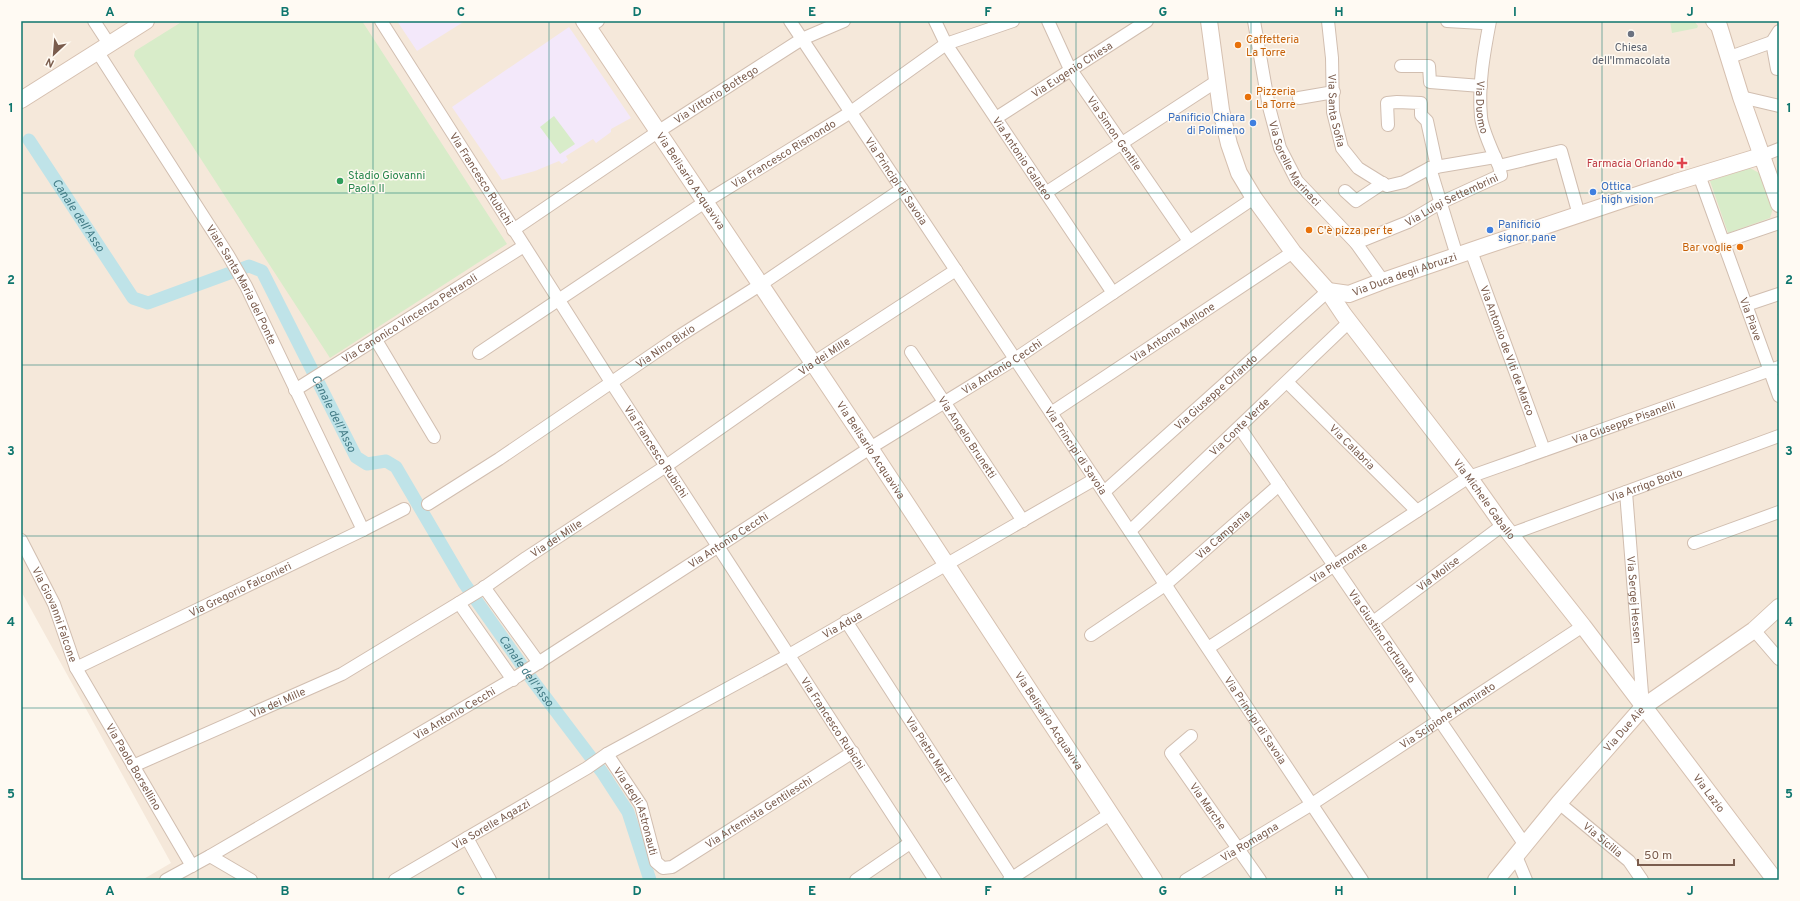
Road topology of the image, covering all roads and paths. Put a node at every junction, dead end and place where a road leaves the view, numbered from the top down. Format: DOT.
graph roads {
  1 [pos="94,21"];
  2 [pos="146,21"];
  3 [pos="381,21"];
  4 [pos="790,21"];
  5 [pos="844,21"];
  6 [pos="935,21"];
  7 [pos="1013,21"];
  8 [pos="1048,21"];
  9 [pos="1147,21"];
  10 [pos="1209,21"];
  11 [pos="1254,21"];
  12 [pos="1328,21"];
  13 [pos="1447,21"];
  14 [pos="1714,21"];
  15 [pos="590,23"];
  16 [pos="1487,23"];
  17 [pos="1779,31"];
  18 [pos="802,39"];
  19 [pos="1776,42"];
  20 [pos="946,44"];
  21 [pos="103,48"];
  22 [pos="1730,57"];
  23 [pos="1401,66"];
  24 [pos="1779,69"];
  25 [pos="1071,70"];
  26 [pos="1217,81"];
  27 [pos="1481,86"];
  28 [pos="1334,92"];
  29 [pos="1741,97"];
  30 [pos="1299,98"];
  31 [pos="21,100"];
  32 [pos="1779,106"];
  33 [pos="850,112"];
  34 [pos="996,118"];
  35 [pos="1388,125"];
  36 [pos="659,131"];
  37 [pos="1121,143"];
  38 [pos="1779,149"];
  39 [pos="1761,156"];
  40 [pos="1497,162"];
  41 [pos="1433,167"];
  42 [pos="1699,175"];
  43 [pos="1383,183"];
  44 [pos="902,189"];
  45 [pos="1345,191"];
  46 [pos="1047,192"];
  47 [pos="1254,198"];
  48 [pos="705,202"];
  49 [pos="1440,203"];
  50 [pos="1779,204"];
  51 [pos="1579,215"];
  52 [pos="1779,223"];
  53 [pos="513,230"];
  54 [pos="1189,241"];
  55 [pos="1724,242"];
  56 [pos="1356,243"];
  57 [pos="524,246"];
  58 [pos="1293,252"];
  59 [pos="1464,254"];
  60 [pos="956,270"];
  61 [pos="1383,281"];
  62 [pos="760,285"];
  63 [pos="1328,291"];
  64 [pos="1114,293"];
  65 [pos="1779,294"];
  66 [pos="560,300"];
  67 [pos="1746,305"];
  68 [pos="1349,322"];
  69 [pos="376,340"];
  70 [pos="911,352"];
  71 [pos="479,353"];
  72 [pos="1016,359"];
  73 [pos="812,363"];
  74 [pos="1774,368"];
  75 [pos="612,382"];
  76 [pos="1287,382"];
  77 [pos="300,388"];
  78 [pos="1779,396"];
  79 [pos="946,402"];
  80 [pos="1051,413"];
  81 [pos="1240,428"];
  82 [pos="1779,436"];
  83 [pos="434,437"];
  84 [pos="870,448"];
  85 [pos="1544,450"];
  86 [pos="666,466"];
  87 [pos="1469,477"];
  88 [pos="1095,479"];
  89 [pos="1279,484"];
  90 [pos="1104,492"];
  91 [pos="1626,492"];
  92 [pos="428,504"];
  93 [pos="404,509"];
  94 [pos="1417,511"];
  95 [pos="1779,512"];
  96 [pos="1023,521"];
  97 [pos="363,530"];
  98 [pos="1507,530"];
  99 [pos="1130,531"];
  100 [pos="21,540"];
  101 [pos="1694,542"];
  102 [pos="719,547"];
  103 [pos="1334,565"];
  104 [pos="946,566"];
  105 [pos="1166,585"];
  106 [pos="483,588"];
  107 [pos="461,602"];
  108 [pos="1779,607"];
  109 [pos="846,621"];
  110 [pos="1373,622"];
  111 [pos="1583,626"];
  112 [pos="1754,630"];
  113 [pos="1091,635"];
  114 [pos="1208,648"];
  115 [pos="789,655"];
  116 [pos="1779,659"];
  117 [pos="537,664"];
  118 [pos="76,668"];
  119 [pos="515,678"];
  120 [pos="1643,707"];
  121 [pos="1439,720"];
  122 [pos="1191,736"];
  123 [pos="852,752"];
  124 [pos="604,756"];
  125 [pos="133,766"];
  126 [pos="587,768"];
  127 [pos="1559,803"];
  128 [pos="1312,804"];
  129 [pos="1110,814"];
  130 [pos="467,838"];
  131 [pos="910,843"];
  132 [pos="1237,849"];
  133 [pos="1520,850"];
  134 [pos="210,856"];
  135 [pos="192,866"];
  136 [pos="664,868"];
  137 [pos="1010,879"];
  138 [pos="166,880"];
  139 [pos="251,880"];
  140 [pos="395,880"];
  141 [pos="490,880"];
  142 [pos="856,880"];
  143 [pos="935,880"];
  144 [pos="1154,880"];
  145 [pos="1186,880"];
  146 [pos="1260,880"];
  147 [pos="1362,880"];
  148 [pos="1496,880"];
  149 [pos="1526,880"];
  150 [pos="1642,880"];
  151 [pos="1775,880"];
  1 -- 21 [label="street, Viale Santa Maria del Ponte"];
  2 -- 21 [label="street"];
  3 -- 53 [label="street, Via Francesco Rubichi"];
  4 -- 18 [label="street, Via Principi di Savoia"];
  5 -- 18 [label="street, Via Vittorio Bottego"];
  6 -- 20 [label="street, Via Antonio Galateo"];
  7 -- 20 [label="street, Via Francesco Rismondo"];
  8 -- 25 [label="street, Via Simon Gentile"];
  9 -- 25 [label="street, Via Eugenio Chiesa"];
  10 -- 26 [label="street"];
  11 -- 56 [label="street, Via Sorelle Marinaci"];
  12 -- 28 [label="street, Via Santa Sofia"];
  13 -- 16 [label="street"];
  14 -- 22 [label="street"];
  15 -- 36 [label="street, Via Belisario Acquaviva"];
  16 -- 27 [label="street, Via Duomo"];
  17 -- 19 [label="street"];
  18 -- 33 [label="street, Via Principi di Savoia"];
  18 -- 36 [label="street, Via Vittorio Bottego"];
  19 -- 22 [label="street"];
  19 -- 24 [label="street"];
  20 -- 33 [label="street, Via Francesco Rismondo"];
  20 -- 34 [label="street, Via Antonio Galateo"];
  21 -- 31 [label="street"];
  21 -- 77 [label="street, Viale Santa Maria del Ponte"];
  22 -- 29 [label="street"];
  23 -- 27 [label="street"];
  25 -- 34 [label="street, Via Eugenio Chiesa"];
  25 -- 37 [label="street, Via Simon Gentile"];
  26 -- 37 [label="street"];
  26 -- 47 [label="street"];
  27 -- 40 [label="street, Via Duomo"];
  28 -- 30 [label="street"];
  28 -- 43 [label="street, Via Santa Sofia"];
  29 -- 32 [label="street"];
  29 -- 39 [label="street"];
  33 -- 44 [label="street, Via Principi di Savoia"];
  33 -- 48 [label="street, Via Francesco Rismondo"];
  34 -- 46 [label="street, Via Antonio Galateo"];
  35 -- 41 [label="street, Via Antonio de Viti de Marco"];
  36 -- 48 [label="street, Via Belisario Acquaviva"];
  36 -- 53 [label="street, Via Vittorio Bottego"];
  37 -- 46 [label="street"];
  37 -- 54 [label="street, Via Simon Gentile"];
  38 -- 39 [label="street"];
  39 -- 42 [label="street, Via Duca degli Abruzzi"];
  39 -- 50 [label="street"];
  40 -- 41 [label="street"];
  40 -- 49 [label="street, Via Luigi Settembrini"];
  40 -- 51 [label="street, Via Luigi Settembrini"];
  41 -- 43 [label="street"];
  41 -- 49 [label="street, Via Antonio de Viti de Marco"];
  42 -- 51 [label="street, Via Duca degli Abruzzi"];
  42 -- 55 [label="street, Via Piave"];
  43 -- 45 [label="street"];
  44 -- 60 [label="street, Via Principi di Savoia"];
  44 -- 62 [label="street, Via Nino Bixio"];
  46 -- 64 [label="street, Via Antonio Galateo"];
  47 -- 54 [label="street, Via Antonio Cecchi"];
  47 -- 58 [label="street"];
  48 -- 62 [label="street, Via Belisario Acquaviva"];
  48 -- 66 [label="street, Via Francesco Rismondo"];
  49 -- 56 [label="street, Via Luigi Settembrini"];
  49 -- 59 [label="street, Via Antonio de Viti de Marco"];
  51 -- 59 [label="street, Via Duca degli Abruzzi"];
  52 -- 55 [label="street"];
  53 -- 57 [label="street, Via Francesco Rubichi"];
  54 -- 64 [label="street, Via Antonio Cecchi"];
  55 -- 67 [label="street, Via Piave"];
  56 -- 61 [label="street, Via Sorelle Marinaci"];
  57 -- 66 [label="street, Via Francesco Rubichi"];
  57 -- 69 [label="street, Via Canonico Vincenzo Petraroli"];
  58 -- 63 [label="street"];
  58 -- 80 [label="street, Via Antonio Mellone"];
  59 -- 61 [label="street, Via Duca degli Abruzzi"];
  59 -- 85 [label="street, Via Antonio de Viti de Marco"];
  60 -- 72 [label="street, Via Principi di Savoia"];
  60 -- 73 [label="street, Via dei Mille"];
  61 -- 63 [label="street, Via Duca degli Abruzzi"];
  62 -- 73 [label="street, Via Belisario Acquaviva"];
  62 -- 75 [label="street, Via Nino Bixio"];
  63 -- 68 [label="street, Via Michele Gaballo"];
  63 -- 90 [label="street, Via Giuseppe Orlando"];
  64 -- 72 [label="street, Via Antonio Cecchi"];
  65 -- 67 [label="street"];
  66 -- 71 [label="street, Via Francesco Rismondo"];
  66 -- 75 [label="street, Via Francesco Rubichi"];
  67 -- 74 [label="street, Via Piave"];
  68 -- 76 [label="street, Via Conte Verde"];
  68 -- 87 [label="street, Via Michele Gaballo"];
  69 -- 77 [label="street, Via Canonico Vincenzo Petraroli"];
  69 -- 83 [label="street"];
  70 -- 79 [label="street, Via Angelo Brunetti"];
  72 -- 79 [label="street, Via Antonio Cecchi"];
  72 -- 80 [label="street, Via Principi di Savoia"];
  73 -- 84 [label="street, Via Belisario Acquaviva"];
  73 -- 86 [label="street, Via dei Mille"];
  74 -- 78 [label="street, Via Piave"];
  74 -- 85 [label="street, Via Giuseppe Pisanelli"];
  75 -- 86 [label="street, Via Francesco Rubichi"];
  75 -- 92 [label="street, Via Nino Bixio"];
  76 -- 81 [label="street, Via Conte Verde"];
  76 -- 94 [label="street, Via Calabria"];
  77 -- 97 [label="street, Viale Santa Maria del Ponte"];
  79 -- 84 [label="street, Via Antonio Cecchi"];
  79 -- 96 [label="street, Via Angelo Brunetti"];
  80 -- 88 [label="street, Via Principi di Savoia"];
  81 -- 89 [label="street, Via Giustino Fortunato"];
  81 -- 99 [label="street, Via Conte Verde"];
  82 -- 91 [label="street, Via Arrigo Boito"];
  84 -- 102 [label="street, Via Antonio Cecchi"];
  84 -- 104 [label="street, Via Belisario Acquaviva"];
  85 -- 87 [label="street, Via Giuseppe Pisanelli"];
  86 -- 102 [label="street, Via Francesco Rubichi"];
  86 -- 106 [label="street, Via dei Mille"];
  87 -- 94 [label="street, Via Piemonte"];
  87 -- 98 [label="street, Via Michele Gaballo"];
  88 -- 90 [label="street, Via Principi di Savoia"];
  88 -- 96 [label="street, Via Adua"];
  89 -- 103 [label="street, Via Giustino Fortunato"];
  89 -- 105 [label="street, Via Campania"];
  90 -- 99 [label="street, Via Principi di Savoia"];
  91 -- 98 [label="street, Via Arrigo Boito"];
  91 -- 120 [label="street, Via Sergej Hessen"];
  93 -- 97 [label="street, Via Gregorio Falconieri"];
  94 -- 103 [label="street, Via Piemonte"];
  95 -- 101 [label="street"];
  96 -- 104 [label="street, Via Adua"];
  97 -- 118 [label="street, Via Gregorio Falconieri"];
  98 -- 110 [label="street, Via Molise"];
  98 -- 111 [label="street, Via Michele Gaballo"];
  99 -- 105 [label="street, Via Principi di Savoia"];
  100 -- 118 [label="street, Via Giovanni Falcone"];
  102 -- 115 [label="street, Via Francesco Rubichi"];
  102 -- 117 [label="street, Via Antonio Cecchi"];
  103 -- 110 [label="street, Via Giustino Fortunato"];
  103 -- 114 [label="street, Via Piemonte"];
  104 -- 109 [label="street, Via Adua"];
  104 -- 129 [label="street, Via Belisario Acquaviva"];
  105 -- 113 [label="street, Via Campania"];
  105 -- 114 [label="street, Via Principi di Savoia"];
  106 -- 107 [label="street, Via dei Mille"];
  106 -- 117 [label="street"];
  107 -- 119 [label="street"];
  107 -- 125 [label="street, Via dei Mille"];
  108 -- 112 [label="street, Via Due Aie"];
  109 -- 115 [label="street, Via Adua"];
  109 -- 137 [label="street, Via Pietro Marti"];
  110 -- 121 [label="street, Via Giustino Fortunato"];
  111 -- 120 [label="street, Via Michele Gaballo"];
  111 -- 121 [label="street, Via Scipione Ammirato"];
  112 -- 116 [label="street"];
  112 -- 120 [label="street, Via Due Aie"];
  114 -- 128 [label="street, Via Principi di Savoia"];
  115 -- 123 [label="street, Via Francesco Rubichi"];
  115 -- 124 [label="street, Via Adua"];
  117 -- 119 [label="street, Via Antonio Cecchi"];
  118 -- 125 [label="street, Via Paolo Borsellino"];
  119 -- 134 [label="street, Via Antonio Cecchi"];
  120 -- 127 [label="street, Via Due Aie"];
  120 -- 151 [label="street, Via Lazio"];
  121 -- 128 [label="street, Via Scipione Ammirato"];
  121 -- 133 [label="street, Via Giustino Fortunato"];
  122 -- 132 [label="street, Via Marche"];
  123 -- 131 [label="street, Via Francesco Rubichi"];
  123 -- 136 [label="street, Via Artemista Gentileschi"];
  124 -- 126 [label="street, Via Adua"];
  124 -- 136 [label="street, Via degli Astronauti"];
  125 -- 135 [label="street, Via Paolo Borsellino"];
  126 -- 130 [label="street, Via Sorelle Agazzi"];
  127 -- 133 [label="street, Via Due Aie"];
  127 -- 150 [label="street, Via Sicilia"];
  128 -- 132 [label="street, Via Romagna"];
  128 -- 147 [label="street, Via Principi di Savoia"];
  129 -- 137 [label="street"];
  129 -- 144 [label="street, Via Belisario Acquaviva"];
  130 -- 140 [label="street, Via Sorelle Agazzi"];
  130 -- 141 [label="street"];
  131 -- 142 [label="street"];
  131 -- 143 [label="street, Via Francesco Rubichi"];
  132 -- 145 [label="street, Via Romagna"];
  132 -- 146 [label="street, Via Marche"];
  133 -- 148 [label="street, Via Due Aie"];
  133 -- 149 [label="street, Via Giustino Fortunato"];
  134 -- 135 [label="street, Via Antonio Cecchi"];
  134 -- 139 [label="street"];
  135 -- 138 [label="street, Via Antonio Cecchi"];
}
